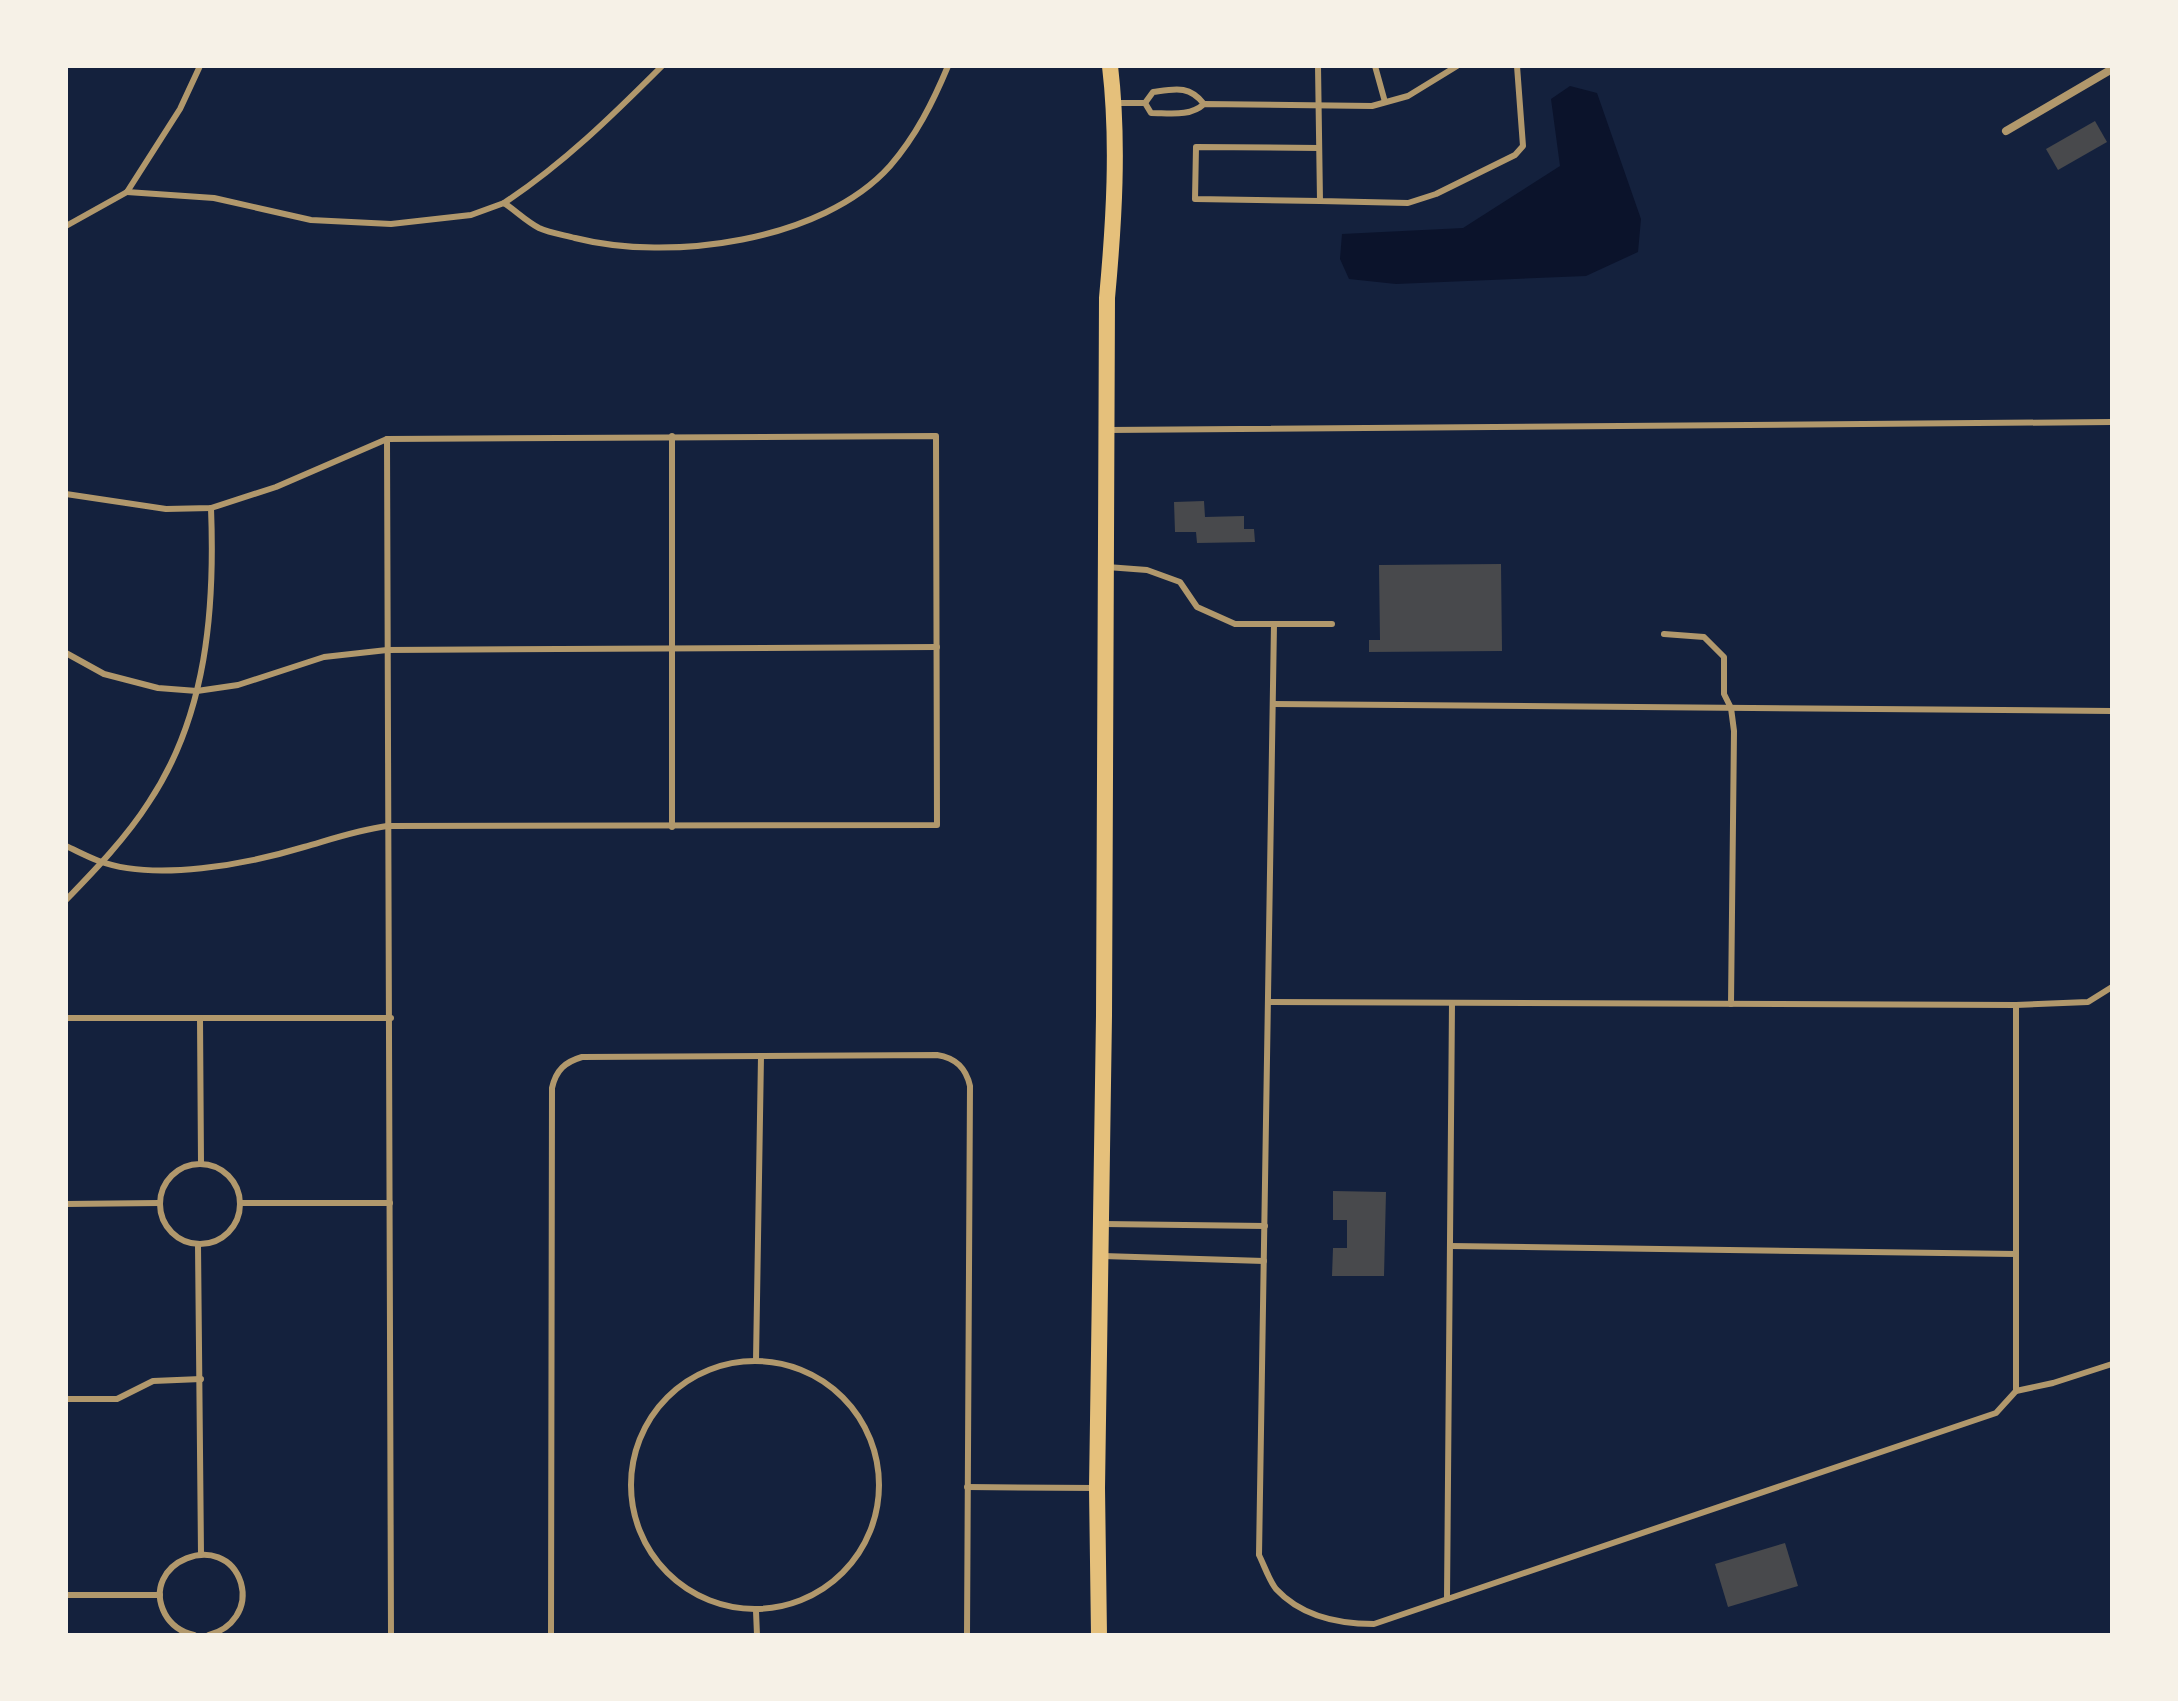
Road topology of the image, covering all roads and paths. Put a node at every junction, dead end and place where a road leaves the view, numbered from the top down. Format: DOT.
graph roads {
  1 [pos="200,66"];
  2 [pos="662,66"];
  3 [pos="948,66"];
  4 [pos="1110,66"];
  5 [pos="1318,66"];
  6 [pos="1375,66"];
  7 [pos="1457,66"];
  8 [pos="1517,66"];
  9 [pos="2112,69"];
  10 [pos="1385,102"];
  11 [pos="1114,103"];
  12 [pos="1145,103"];
  13 [pos="1204,104"];
  14 [pos="1318,105"];
  15 [pos="2006,131"];
  16 [pos="1319,148"];
  17 [pos="127,192"];
  18 [pos="1320,201"];
  19 [pos="504,203"];
  20 [pos="66,226"];
  21 [pos="2112,422"];
  22 [pos="1108,430"];
  23 [pos="672,436"];
  24 [pos="387,439"];
  25 [pos="66,494"];
  26 [pos="211,508"];
  27 [pos="1106,567"];
  28 [pos="1274,624"];
  29 [pos="1332,624"];
  30 [pos="1664,634"];
  31 [pos="937,647"];
  32 [pos="673,649"];
  33 [pos="387,650"];
  34 [pos="66,653"];
  35 [pos="197,691"];
  36 [pos="1273,704"];
  37 [pos="1731,708"];
  38 [pos="2112,711"];
  39 [pos="387,826"];
  40 [pos="672,827"];
  41 [pos="66,846"];
  42 [pos="102,862"];
  43 [pos="66,900"];
  44 [pos="2112,987"];
  45 [pos="1268,1002"];
  46 [pos="1452,1003"];
  47 [pos="1731,1004"];
  48 [pos="2016,1005"];
  49 [pos="66,1018"];
  50 [pos="391,1018"];
  51 [pos="200,1019"];
  52 [pos="761,1056"];
  53 [pos="201,1163"];
  54 [pos="159,1203"];
  55 [pos="241,1203"];
  56 [pos="390,1203"];
  57 [pos="66,1204"];
  58 [pos="1099,1224"];
  59 [pos="1265,1226"];
  60 [pos="198,1245"];
  61 [pos="1450,1246"];
  62 [pos="2016,1254"];
  63 [pos="1099,1256"];
  64 [pos="1264,1261"];
  65 [pos="756,1361"];
  66 [pos="2112,1364"];
  67 [pos="201,1379"];
  68 [pos="2016,1391"];
  69 [pos="66,1399"];
  70 [pos="967,1487"];
  71 [pos="1097,1488"];
  72 [pos="201,1554"];
  73 [pos="66,1595"];
  74 [pos="160,1595"];
  75 [pos="1447,1599"];
  76 [pos="756,1611"];
  77 [pos="194,1635"];
  78 [pos="209,1635"];
  79 [pos="391,1635"];
  80 [pos="551,1635"];
  81 [pos="757,1635"];
  82 [pos="967,1635"];
  83 [pos="1099,1635"];
  1 -- 17 [label="lane"];
  2 -- 19 [label="lane"];
  3 -- 19 [label="lane"];
  4 -- 11 [label="main road"];
  5 -- 14 [label="lane"];
  6 -- 10 [label="lane"];
  7 -- 10 [label="lane"];
  8 -- 18 [label="lane"];
  9 -- 15 [label="street"];
  10 -- 14 [label="lane"];
  11 -- 12 [label="lane"];
  11 -- 22 [label="main road"];
  12 -- 13 [label="lane"];
  12 -- 13 [label="lane"];
  13 -- 14 [label="lane"];
  14 -- 16 [label="lane"];
  16 -- 18 [label="lane"];
  16 -- 18 [label="lane"];
  17 -- 19 [label="lane"];
  17 -- 20 [label="lane"];
  21 -- 22 [label="lane"];
  22 -- 27 [label="main road"];
  23 -- 24 [label="lane"];
  23 -- 31 [label="lane"];
  23 -- 32 [label="lane"];
  24 -- 26 [label="lane"];
  24 -- 33 [label="lane"];
  25 -- 26 [label="lane"];
  26 -- 35 [label="lane"];
  27 -- 28 [label="lane"];
  27 -- 58 [label="main road"];
  28 -- 29 [label="lane"];
  28 -- 36 [label="lane"];
  30 -- 37 [label="lane"];
  31 -- 32 [label="lane"];
  31 -- 40 [label="lane"];
  32 -- 33 [label="lane"];
  32 -- 40 [label="lane"];
  33 -- 35 [label="lane"];
  33 -- 39 [label="lane"];
  34 -- 35 [label="lane"];
  35 -- 42 [label="lane"];
  36 -- 37 [label="lane"];
  36 -- 45 [label="lane"];
  37 -- 38 [label="lane"];
  37 -- 47 [label="lane"];
  39 -- 40 [label="lane"];
  39 -- 42 [label="lane"];
  39 -- 50 [label="lane"];
  41 -- 42 [label="lane"];
  42 -- 43 [label="lane"];
  44 -- 48 [label="lane"];
  45 -- 46 [label="lane"];
  45 -- 59 [label="lane"];
  46 -- 47 [label="lane"];
  46 -- 61 [label="lane"];
  47 -- 48 [label="lane"];
  48 -- 62 [label="lane"];
  49 -- 51 [label="lane"];
  50 -- 51 [label="lane"];
  50 -- 56 [label="lane"];
  51 -- 53 [label="lane"];
  52 -- 65 [label="lane"];
  52 -- 70 [label="lane"];
  52 -- 80 [label="lane"];
  53 -- 54 [label="lane"];
  53 -- 55 [label="lane"];
  54 -- 57 [label="lane"];
  54 -- 60 [label="lane"];
  55 -- 56 [label="lane"];
  55 -- 60 [label="lane"];
  56 -- 79 [label="lane"];
  58 -- 59 [label="lane"];
  58 -- 63 [label="main road"];
  59 -- 64 [label="lane"];
  60 -- 67 [label="lane"];
  61 -- 62 [label="lane"];
  61 -- 75 [label="lane"];
  62 -- 68 [label="lane"];
  63 -- 64 [label="lane"];
  63 -- 71 [label="main road"];
  64 -- 75 [label="lane"];
  65 -- 76 [label="lane"];
  65 -- 76 [label="lane"];
  66 -- 68 [label="lane"];
  67 -- 69 [label="lane"];
  67 -- 72 [label="lane"];
  68 -- 75 [label="lane"];
  70 -- 71 [label="lane"];
  70 -- 82 [label="lane"];
  71 -- 83 [label="main road"];
  72 -- 74 [label="lane"];
  72 -- 78 [label="lane"];
  73 -- 74 [label="lane"];
  74 -- 77 [label="lane"];
  76 -- 81 [label="lane"];
}
